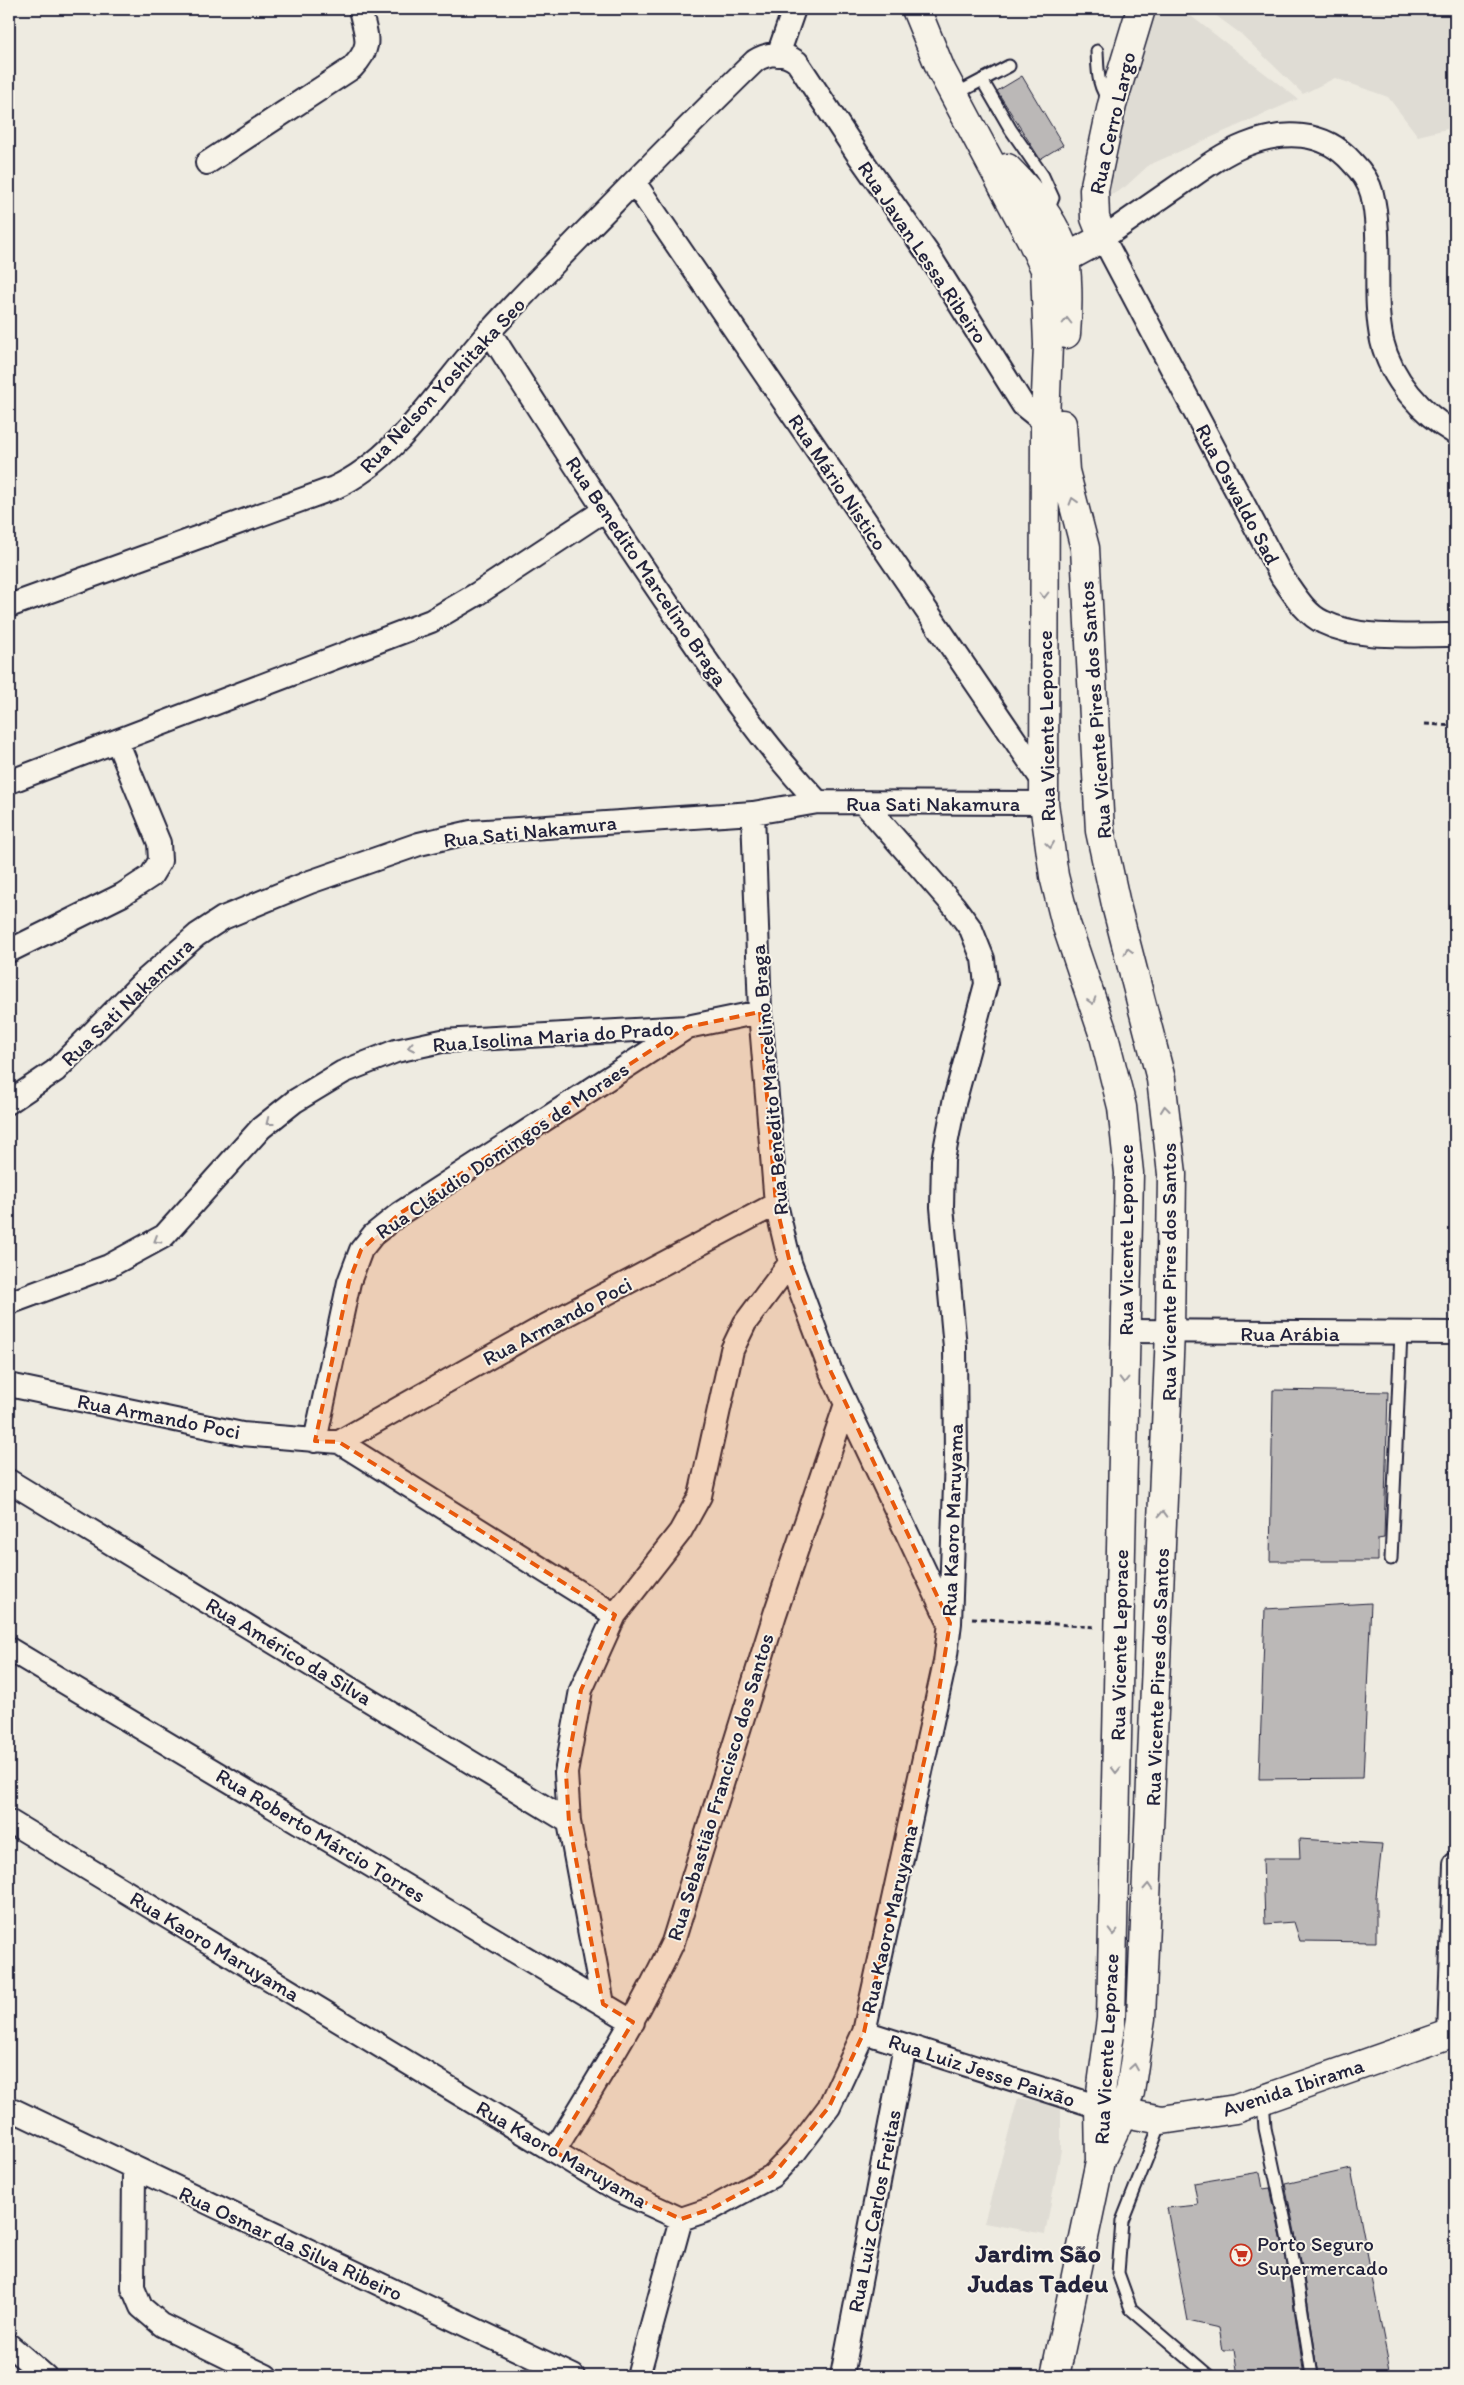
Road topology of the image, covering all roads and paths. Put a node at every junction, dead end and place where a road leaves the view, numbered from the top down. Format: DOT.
graph roads {
  1 [pos="360,9"];
  2 [pos="794,9"];
  3 [pos="916,9"];
  4 [pos="1141,9"];
  5 [pos="1097,51"];
  6 [pos="788,58"];
  7 [pos="1009,66"];
  8 [pos="982,80"];
  9 [pos="954,95"];
  10 [pos="1112,105"];
  11 [pos="207,163"];
  12 [pos="634,182"];
  13 [pos="1036,222"];
  14 [pos="1103,238"];
  15 [pos="1055,264"];
  16 [pos="489,331"];
  17 [pos="1053,421"];
  18 [pos="1455,433"];
  19 [pos="603,511"];
  20 [pos="1044,546"];
  21 [pos="1085,548"];
  22 [pos="9,606"];
  23 [pos="1455,635"];
  24 [pos="1425,724"];
  25 [pos="1455,726"];
  26 [pos="117,741"];
  27 [pos="9,782"];
  28 [pos="1044,792"];
  29 [pos="818,802"];
  30 [pos="863,802"];
  31 [pos="753,813"];
  32 [pos="9,951"];
  33 [pos="760,1012"];
  34 [pos="687,1027"];
  35 [pos="604,1032"];
  36 [pos="624,1068"];
  37 [pos="9,1102"];
  38 [pos="776,1204"];
  39 [pos="790,1263"];
  40 [pos="9,1303"];
  41 [pos="1125,1331"];
  42 [pos="1170,1332"];
  43 [pos="1401,1333"];
  44 [pos="1455,1333"];
  45 [pos="9,1385"];
  46 [pos="846,1404"];
  47 [pos="315,1441"];
  48 [pos="340,1442"];
  49 [pos="9,1481"];
  50 [pos="1391,1559"];
  51 [pos="615,1615"];
  52 [pos="950,1620"];
  53 [pos="1119,1629"];
  54 [pos="9,1649"];
  55 [pos="9,1821"];
  56 [pos="569,1822"];
  57 [pos="1455,1864"];
  58 [pos="603,2004"];
  59 [pos="632,2022"];
  60 [pos="864,2032"];
  61 [pos="1452,2034"];
  62 [pos="905,2046"];
  63 [pos="1263,2100"];
  64 [pos="9,2108"];
  65 [pos="1111,2111"];
  66 [pos="1162,2120"];
  67 [pos="554,2151"];
  68 [pos="134,2169"];
  69 [pos="681,2219"];
  70 [pos="9,2345"];
  71 [pos="45,2376"];
  72 [pos="266,2376"];
  73 [pos="573,2376"];
  74 [pos="638,2376"];
  75 [pos="842,2376"];
  76 [pos="1055,2376"];
  77 [pos="1209,2376"];
  78 [pos="1312,2376"];
  1 -- 11 [label="street"];
  2 -- 6 [label="street"];
  3 -- 9 [label="main road"];
  4 -- 10 [label="main road, Rua Cerro Largo"];
  5 -- 10 [label="lane"];
  6 -- 12 [label="street, Rua Nelson Yoshitaka Seo"];
  6 -- 17 [label="street, Rua Javan Lessa Ribeiro"];
  7 -- 8 [label="lane"];
  8 -- 9 [label="lane"];
  8 -- 13 [label="lane"];
  9 -- 13 [label="main road"];
  10 -- 14 [label="main road, Rua Cerro Largo"];
  12 -- 16 [label="street, Rua Nelson Yoshitaka Seo"];
  12 -- 28 [label="street, Rua Mário Nistico"];
  13 -- 15 [label="main road"];
  14 -- 15 [label="main road"];
  14 -- 18 [label="street"];
  14 -- 23 [label="street, Rua Oswaldo Sad"];
  15 -- 17 [label="main road, Rua Vicente Leporace"];
  16 -- 19 [label="street, Rua Benedito Marcelino Braga"];
  16 -- 22 [label="street, Rua Nelson Yoshitaka Seo"];
  17 -- 20 [label="main road, Rua Vicente Leporace"];
  21 -- 17 [label="main road, Rua Vicente Pires dos Santos, one-way"];
  19 -- 26 [label="street"];
  19 -- 29 [label="street, Rua Benedito Marcelino Braga"];
  20 -- 21 [label="main road"];
  20 -- 28 [label="main road, Rua Vicente Leporace, one-way"];
  42 -- 21 [label="main road, Rua Vicente Pires dos Santos, one-way"];
  24 -- 25 [label="path"];
  26 -- 27 [label="street"];
  26 -- 32 [label="street"];
  28 -- 30 [label="street, Rua Sati Nakamura"];
  28 -- 41 [label="main road, Rua Vicente Leporace, one-way"];
  29 -- 30 [label="street, Rua Sati Nakamura"];
  29 -- 31 [label="street, Rua Sati Nakamura"];
  30 -- 52 [label="street, Rua Kaoro Maruyama"];
  31 -- 33 [label="street, Rua Benedito Marcelino Braga"];
  31 -- 37 [label="street, Rua Sati Nakamura"];
  33 -- 34 [label="street, Rua Isolina Maria do Prado"];
  33 -- 38 [label="street, Rua Benedito Marcelino Braga"];
  34 -- 35 [label="street, Rua Isolina Maria do Prado"];
  34 -- 36 [label="street, Rua Cláudio Domingos de Moraes"];
  35 -- 36 [label="street"];
  35 -- 40 [label="street, Rua Isolina Maria do Prado, one-way"];
  36 -- 47 [label="street, Rua Cláudio Domingos de Moraes"];
  38 -- 39 [label="street, Rua Benedito Marcelino Braga"];
  38 -- 48 [label="street, Rua Armando Poci"];
  39 -- 46 [label="street, Rua Benedito Marcelino Braga"];
  39 -- 51 [label="street"];
  41 -- 42 [label="street, Rua Arábia"];
  41 -- 53 [label="main road, Rua Vicente Leporace, one-way"];
  42 -- 43 [label="street, Rua Arábia"];
  65 -- 42 [label="main road, Rua Vicente Pires dos Santos, one-way"];
  43 -- 44 [label="street, Rua Arábia"];
  43 -- 50 [label="lane"];
  45 -- 47 [label="street, Rua Armando Poci"];
  46 -- 52 [label="street, Rua Benedito Marcelino Braga"];
  46 -- 59 [label="street, Rua Sebastião Francisco dos Santos"];
  47 -- 48 [label="street, Rua Armando Poci"];
  48 -- 51 [label="street, Rua Armando Poci"];
  49 -- 56 [label="street, Rua Américo da Silva"];
  51 -- 56 [label="street"];
  52 -- 53 [label="path"];
  52 -- 60 [label="street, Rua Kaoro Maruyama"];
  53 -- 65 [label="main road, Rua Vicente Leporace, one-way"];
  54 -- 58 [label="street, Rua Roberto Márcio Torres"];
  55 -- 67 [label="street, Rua Kaoro Maruyama"];
  56 -- 58 [label="street"];
  57 -- 61 [label="street"];
  58 -- 59 [label="street, Rua Roberto Márcio Torres"];
  59 -- 67 [label="street, Rua Sebastião Francisco dos Santos"];
  60 -- 62 [label="street, Rua Luiz Jesse Paixão"];
  60 -- 69 [label="street, Rua Kaoro Maruyama"];
  61 -- 63 [label="main road, Avenida Ibirama"];
  62 -- 65 [label="street, Rua Luiz Jesse Paixão"];
  62 -- 75 [label="street, Rua Luiz Carlos Freitas"];
  63 -- 66 [label="main road, Avenida Ibirama"];
  63 -- 78 [label="lane"];
  64 -- 68 [label="street, Rua Osmar da Silva Ribeiro"];
  65 -- 66 [label="main road, Avenida Ibirama"];
  65 -- 76 [label="main road, Rua Vicente Leporace"];
  66 -- 77 [label="lane"];
  67 -- 69 [label="street, Rua Kaoro Maruyama"];
  68 -- 72 [label="street"];
  68 -- 73 [label="street, Rua Osmar da Silva Ribeiro"];
  69 -- 74 [label="street"];
  70 -- 71 [label="street"];
}
